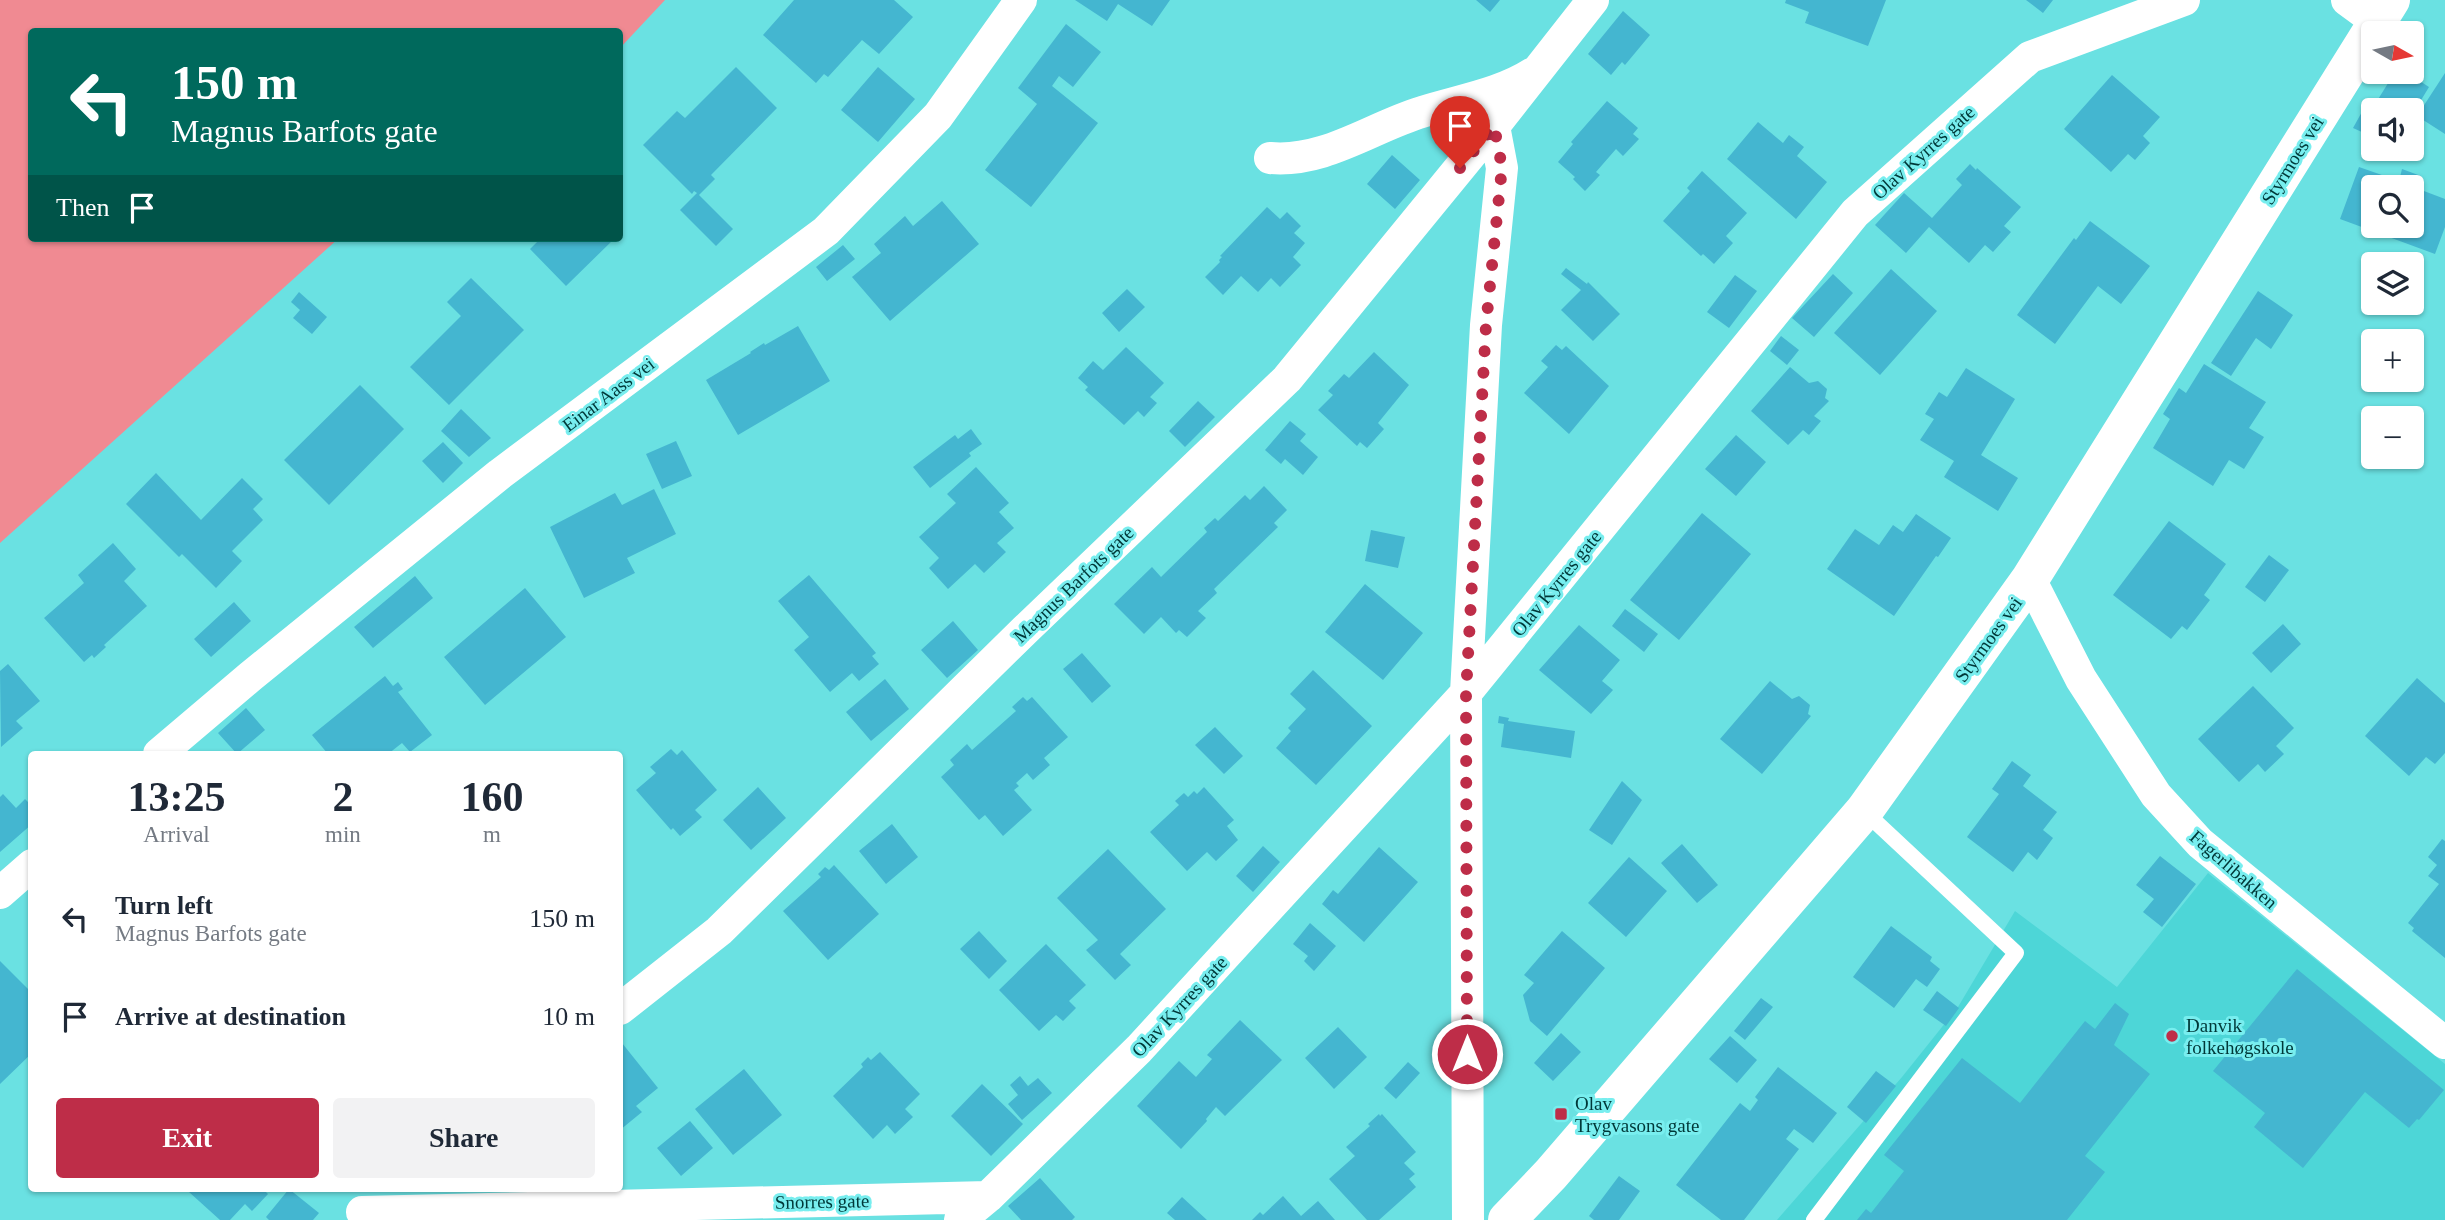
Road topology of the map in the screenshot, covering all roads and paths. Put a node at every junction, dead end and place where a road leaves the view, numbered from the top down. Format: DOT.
graph roads {
  1 [pos="1021,0"];
  2 [pos="1593,0"];
  3 [pos="2184,0"];
  4 [pos="2347,0"];
  5 [pos="2384,11"];
  6 [pos="1537,71"];
  7 [pos="1494,126"];
  8 [pos="1270,158"];
  9 [pos="2030,579"];
  10 [pos="1466,693"];
  11 [pos="163,751"];
  12 [pos="1864,811"];
  13 [pos="28,868"];
  14 [pos="0,893"];
  15 [pos="623,1007"];
  16 [pos="2445,1043"];
  17 [pos="388,1192"];
  18 [pos="988,1197"];
  19 [pos="359,1216"];
  20 [pos="960,1220"];
  21 [pos="1468,1220"];
  22 [pos="1507,1220"];
  23 [pos="1814,1220"];
  1 -- 11 [label="street, Einar Aass vei"];
  2 -- 6 [label="street, Magnus Barfots gate"];
  3 -- 10 [label="street, Olav Kyrres gate"];
  4 -- 5 [label="street"];
  5 -- 9 [label="main road, Styrmoes vei"];
  6 -- 7 [label="street, Magnus Barfots gate"];
  6 -- 8 [label="street"];
  7 -- 10 [label="street"];
  7 -- 15 [label="street, Magnus Barfots gate"];
  9 -- 12 [label="main road, Styrmoes vei"];
  9 -- 16 [label="street, Fagerlibakken"];
  10 -- 18 [label="street, Olav Kyrres gate"];
  10 -- 21 [label="street"];
  12 -- 22 [label="main road, Styrmoes vei"];
  12 -- 23 [label="lane"];
  13 -- 14 [label="street"];
  17 -- 19 [label="street"];
  18 -- 19 [label="street, Snorres gate"];
  18 -- 20 [label="street, Olav Kyrres gate"];
}
